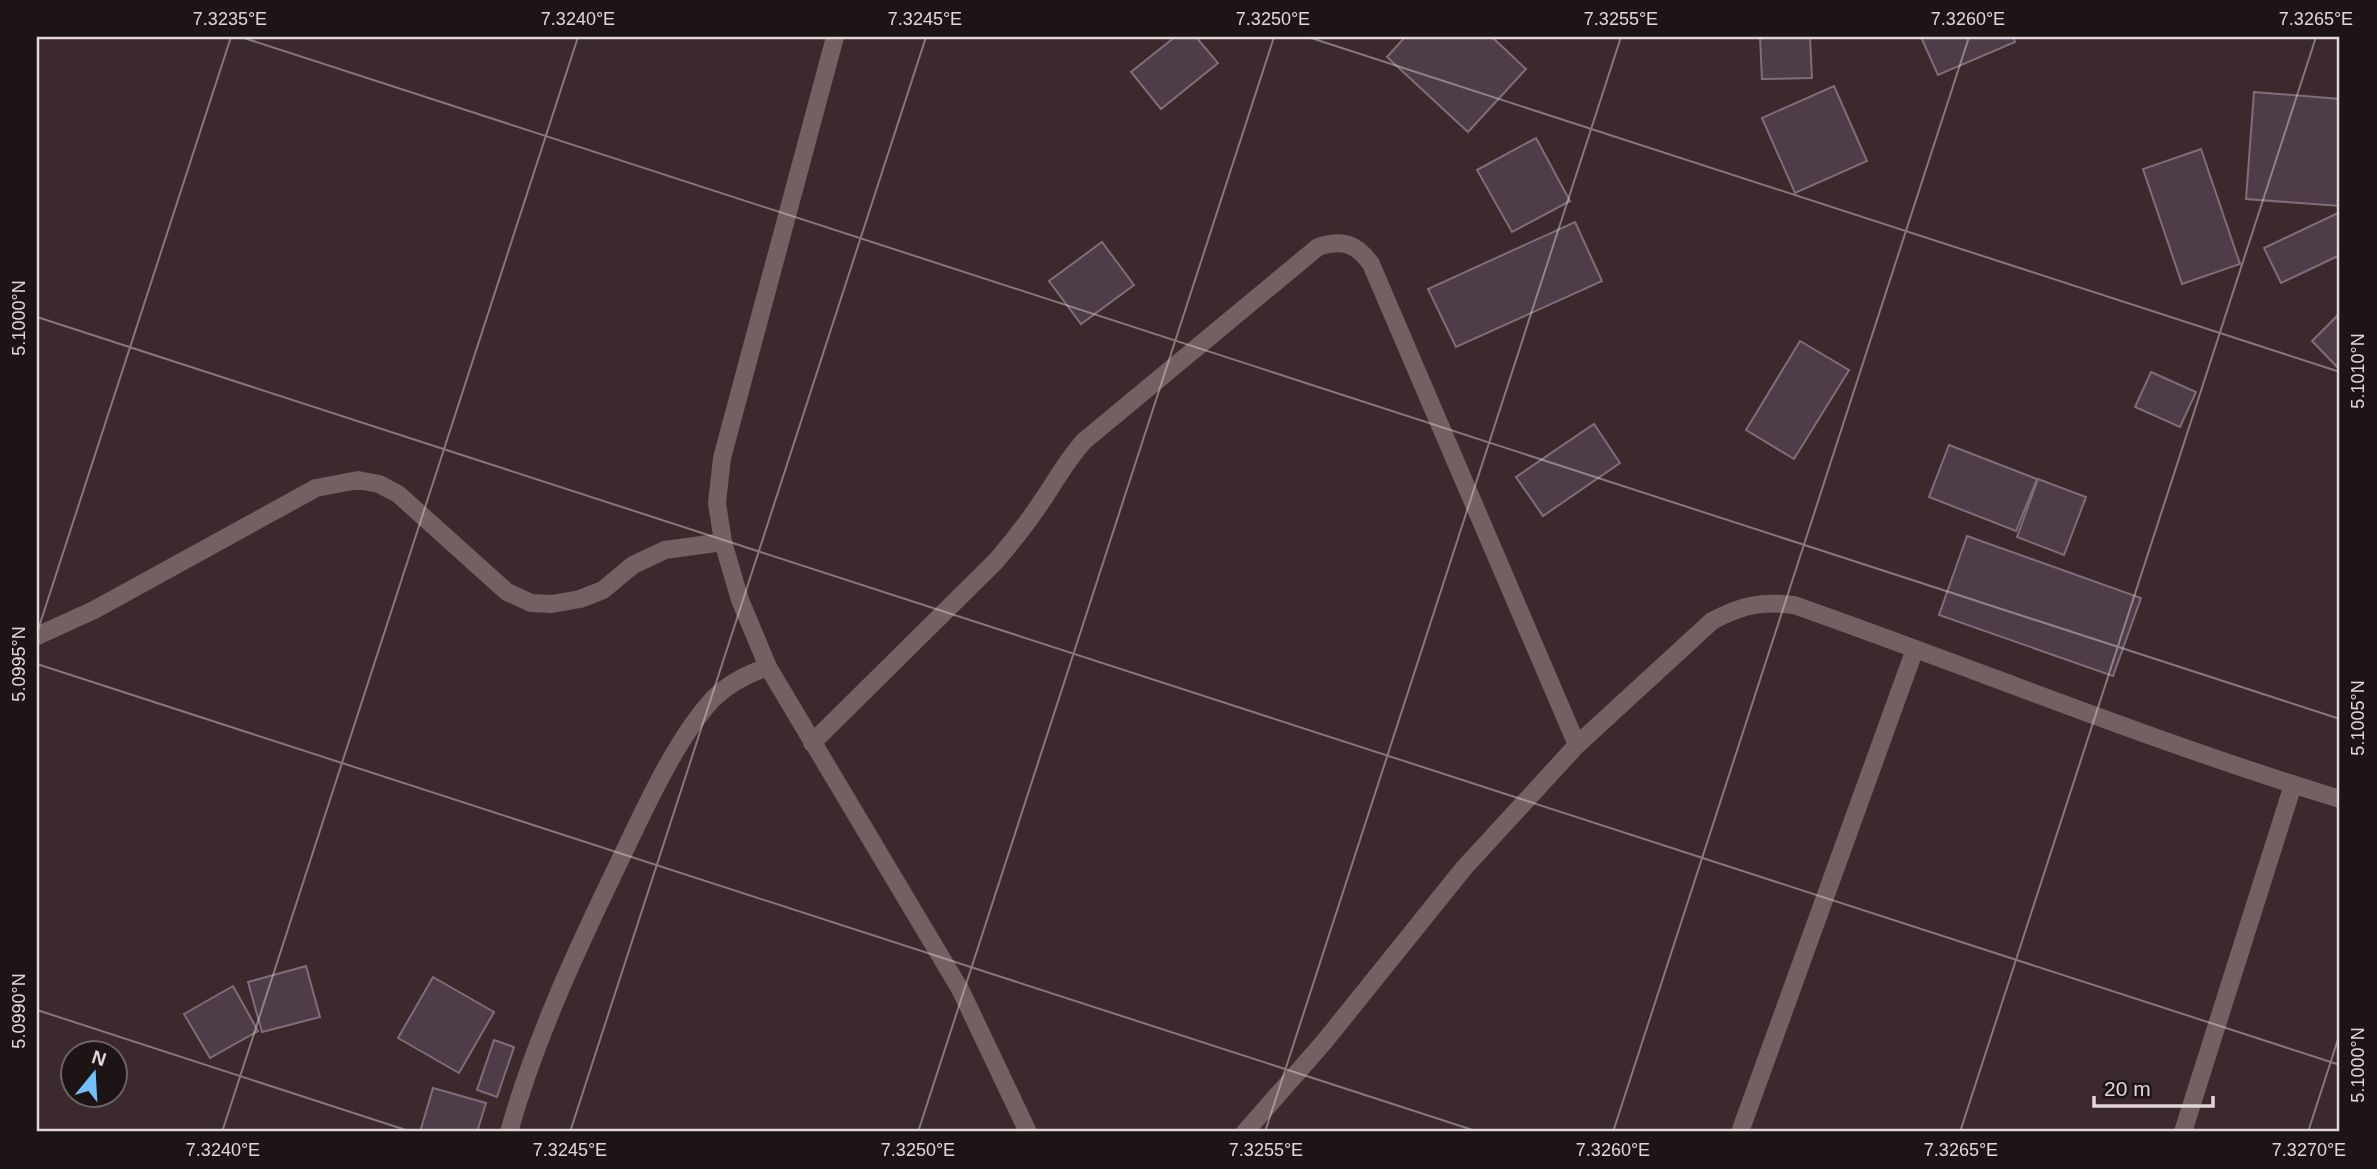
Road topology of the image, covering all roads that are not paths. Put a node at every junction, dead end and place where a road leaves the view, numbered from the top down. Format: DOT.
graph roads {
  1 [pos="835,37"];
  2 [pos="723,542"];
  3 [pos="37,636"];
  4 [pos="1915,649"];
  5 [pos="768,667"];
  6 [pos="812,744"];
  7 [pos="1577,745"];
  8 [pos="2293,785"];
  9 [pos="2340,799"];
  10 [pos="509,1132"];
  11 [pos="1028,1132"];
  12 [pos="1245,1132"];
  13 [pos="1740,1132"];
  14 [pos="2183,1132"];
  1 -- 2 [label="street"];
  2 -- 3 [label="street"];
  2 -- 5 [label="street"];
  4 -- 7 [label="street"];
  4 -- 8 [label="street"];
  4 -- 13 [label="street"];
  5 -- 6 [label="street"];
  5 -- 10 [label="street"];
  6 -- 7 [label="street"];
  6 -- 11 [label="street"];
  7 -- 12 [label="street"];
  8 -- 9 [label="street"];
  8 -- 14 [label="street"];
}
